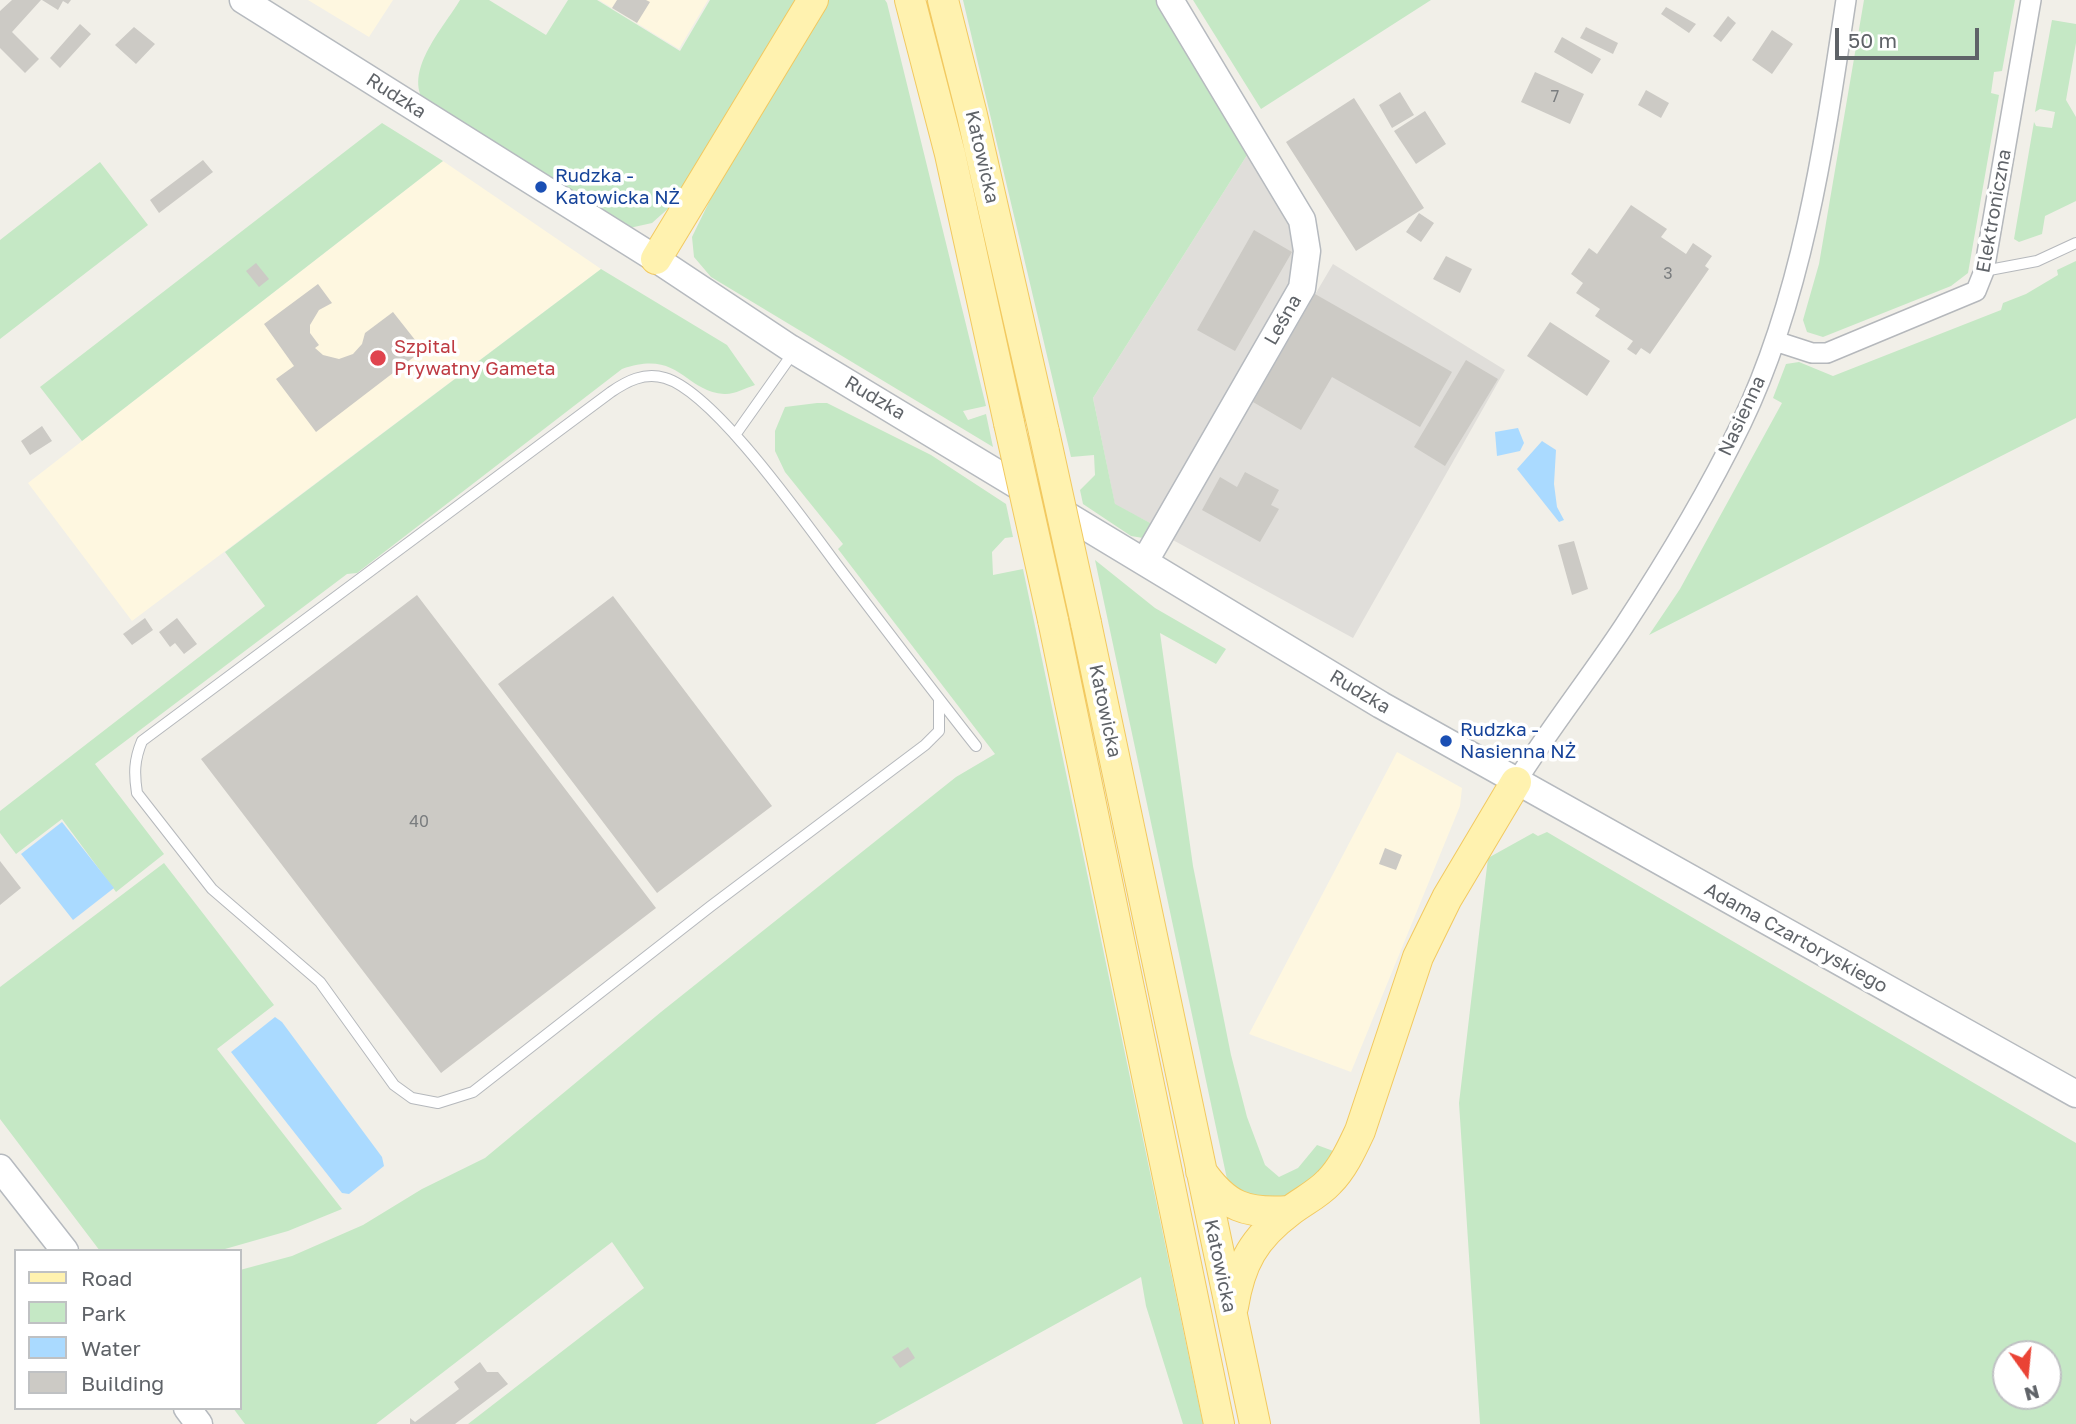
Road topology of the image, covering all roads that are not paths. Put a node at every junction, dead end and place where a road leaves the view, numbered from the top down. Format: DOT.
graph roads {
  1 [pos="243,0"];
  2 [pos="813,0"];
  3 [pos="895,0"];
  4 [pos="910,0"];
  5 [pos="943,0"];
  6 [pos="1170,0"];
  7 [pos="1846,0"];
  8 [pos="2031,0"];
  9 [pos="2076,243"];
  10 [pos="656,259"];
  11 [pos="1984,271"];
  12 [pos="1775,341"];
  13 [pos="992,347"];
  14 [pos="794,350"];
  15 [pos="735,435"];
  16 [pos="1145,561"];
  17 [pos="939,699"];
  18 [pos="976,746"];
  19 [pos="1516,782"];
  20 [pos="2076,1094"];
  21 [pos="0,1168"];
  22 [pos="1199,1169"];
  23 [pos="1289,1211"];
  24 [pos="63,1249"];
  25 [pos="1231,1319"];
  26 [pos="1219,1424"];
  27 [pos="1255,1424"];
  1 -- 10 [label="street, Rudzka"];
  2 -- 10 [label="main road"];
  3 -- 13 [label="main road"];
  4 -- 13 [label="main road, Katowicka"];
  5 -- 22 [label="main road, Katowicka, bridge"];
  6 -- 16 [label="street, Leśna"];
  7 -- 12 [label="street, Nasienna"];
  8 -- 11 [label="street, Elektroniczna"];
  9 -- 11 [label="lane"];
  10 -- 14 [label="street, Rudzka"];
  11 -- 12 [label="street, Elektroniczna"];
  12 -- 19 [label="street, Nasienna"];
  13 -- 26 [label="main road, Katowicka, bridge"];
  14 -- 15 [label="lane"];
  14 -- 16 [label="street, Rudzka"];
  15 -- 17 [label="lane"];
  15 -- 17 [label="lane"];
  16 -- 19 [label="street, Rudzka"];
  17 -- 18 [label="lane"];
  19 -- 20 [label="street, Adama Czartoryskiego"];
  19 -- 23 [label="main road"];
  21 -- 24 [label="street"];
  22 -- 23 [label="main road"];
  22 -- 25 [label="main road, Katowicka"];
  23 -- 25 [label="main road"];
  25 -- 27 [label="main road, Katowicka"];
}
